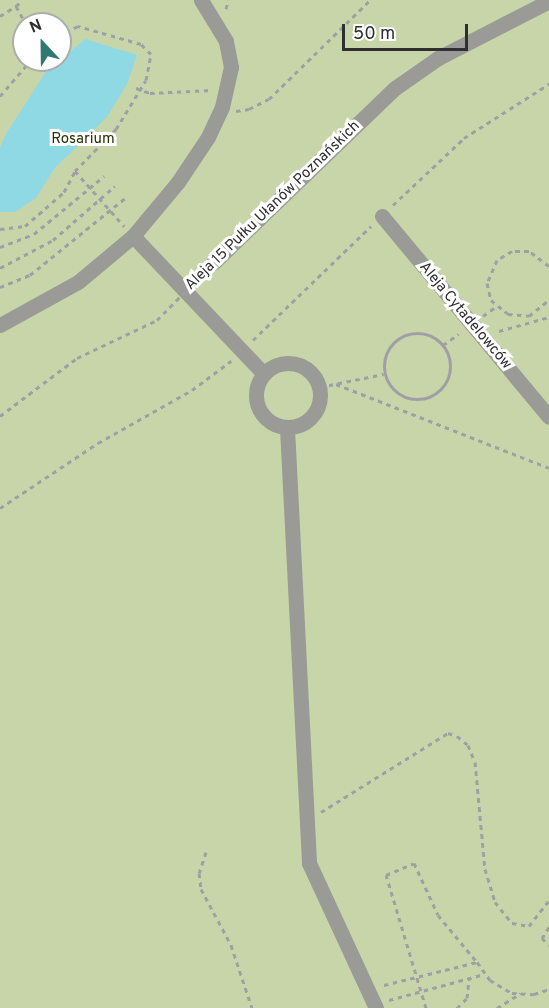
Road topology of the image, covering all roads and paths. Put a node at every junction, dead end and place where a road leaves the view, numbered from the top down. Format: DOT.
graph roads {
  1 [pos="23,0"];
  2 [pos="201,0"];
  3 [pos="370,0"];
  4 [pos="549,1"];
  5 [pos="16,6"];
  6 [pos="19,12"];
  7 [pos="0,16"];
  8 [pos="72,29"];
  9 [pos="21,72"];
  10 [pos="549,84"];
  11 [pos="136,88"];
  12 [pos="226,89"];
  13 [pos="142,90"];
  14 [pos="0,96"];
  15 [pos="222,107"];
  16 [pos="75,171"];
  17 [pos="104,176"];
  18 [pos="115,186"];
  19 [pos="90,189"];
  20 [pos="125,198"];
  21 [pos="100,200"];
  22 [pos="111,211"];
  23 [pos="382,216"];
  24 [pos="118,220"];
  25 [pos="0,229"];
  26 [pos="133,236"];
  27 [pos="0,247"];
  28 [pos="549,254"];
  29 [pos="544,259"];
  30 [pos="213,263"];
  31 [pos="549,266"];
  32 [pos="0,268"];
  33 [pos="0,287"];
  34 [pos="549,300"];
  35 [pos="528,316"];
  36 [pos="549,317"];
  37 [pos="531,322"];
  38 [pos="0,325"];
  39 [pos="481,335"];
  40 [pos="243,350"];
  41 [pos="263,373"];
  42 [pos="384,374"];
  43 [pos="336,384"];
  44 [pos="320,387"];
  45 [pos="0,416"];
  46 [pos="549,417"];
  47 [pos="287,428"];
  48 [pos="549,468"];
  49 [pos="0,508"];
  50 [pos="308,820"];
  51 [pos="207,852"];
  52 [pos="549,900"];
  53 [pos="549,927"];
  54 [pos="549,945"];
  55 [pos="477,962"];
  56 [pos="485,974"];
  57 [pos="469,979"];
  58 [pos="416,980"];
  59 [pos="367,988"];
  60 [pos="549,989"];
  61 [pos="524,992"];
  62 [pos="420,993"];
  63 [pos="381,1004"];
  64 [pos="252,1008"];
  65 [pos="426,1008"];
  66 [pos="458,1008"];
  67 [pos="497,1008"];
  1 -- 5 [label="path"];
  2 -- 12 [label="street"];
  3 -- 15 [label="path"];
  4 -- 30 [label="street, Aleja 15 Pułku Ułanów Poznańskich"];
  5 -- 6 [label="path"];
  5 -- 7 [label="path"];
  8 -- 13 [label="path"];
  9 -- 14 [label="path"];
  10 -- 23 [label="path"];
  11 -- 13 [label="path"];
  12 -- 13 [label="path"];
  12 -- 15 [label="street"];
  13 -- 16 [label="path"];
  15 -- 26 [label="street"];
  16 -- 19 [label="path"];
  16 -- 25 [label="path"];
  17 -- 19 [label="path"];
  18 -- 21 [label="path"];
  19 -- 21 [label="path"];
  19 -- 27 [label="path"];
  20 -- 22 [label="path"];
  21 -- 22 [label="path"];
  21 -- 32 [label="path"];
  22 -- 24 [label="path"];
  22 -- 33 [label="path"];
  23 -- 39 [label="street, Aleja Cytadelowców"];
  23 -- 40 [label="path"];
  26 -- 38 [label="street"];
  26 -- 40 [label="street"];
  28 -- 29 [label="path"];
  29 -- 31 [label="path"];
  29 -- 35 [label="path"];
  30 -- 45 [label="path, Aleja 15 Pułku Ułanów Poznańskich, bridge"];
  34 -- 35 [label="path"];
  35 -- 37 [label="path"];
  36 -- 37 [label="path"];
  37 -- 39 [label="path"];
  39 -- 46 [label="street, Aleja Cytadelowców"];
  40 -- 41 [label="street"];
  40 -- 49 [label="path"];
  41 -- 44 [label="street"];
  41 -- 47 [label="street"];
  42 -- 42 [label="path"];
  42 -- 43 [label="path"];
  43 -- 44 [label="path"];
  43 -- 48 [label="path"];
  44 -- 47 [label="street"];
  47 -- 50 [label="street"];
  50 -- 52 [label="path"];
  50 -- 59 [label="street"];
  51 -- 64 [label="path"];
  53 -- 54 [label="path"];
  55 -- 56 [label="path"];
  55 -- 58 [label="path"];
  55 -- 58 [label="path"];
  56 -- 57 [label="path"];
  56 -- 61 [label="path"];
  57 -- 62 [label="path"];
  57 -- 66 [label="path"];
  58 -- 59 [label="path"];
  58 -- 62 [label="path"];
  59 -- 63 [label="street"];
  60 -- 61 [label="path"];
  61 -- 67 [label="path"];
  62 -- 63 [label="path"];
  62 -- 65 [label="path"];
}
